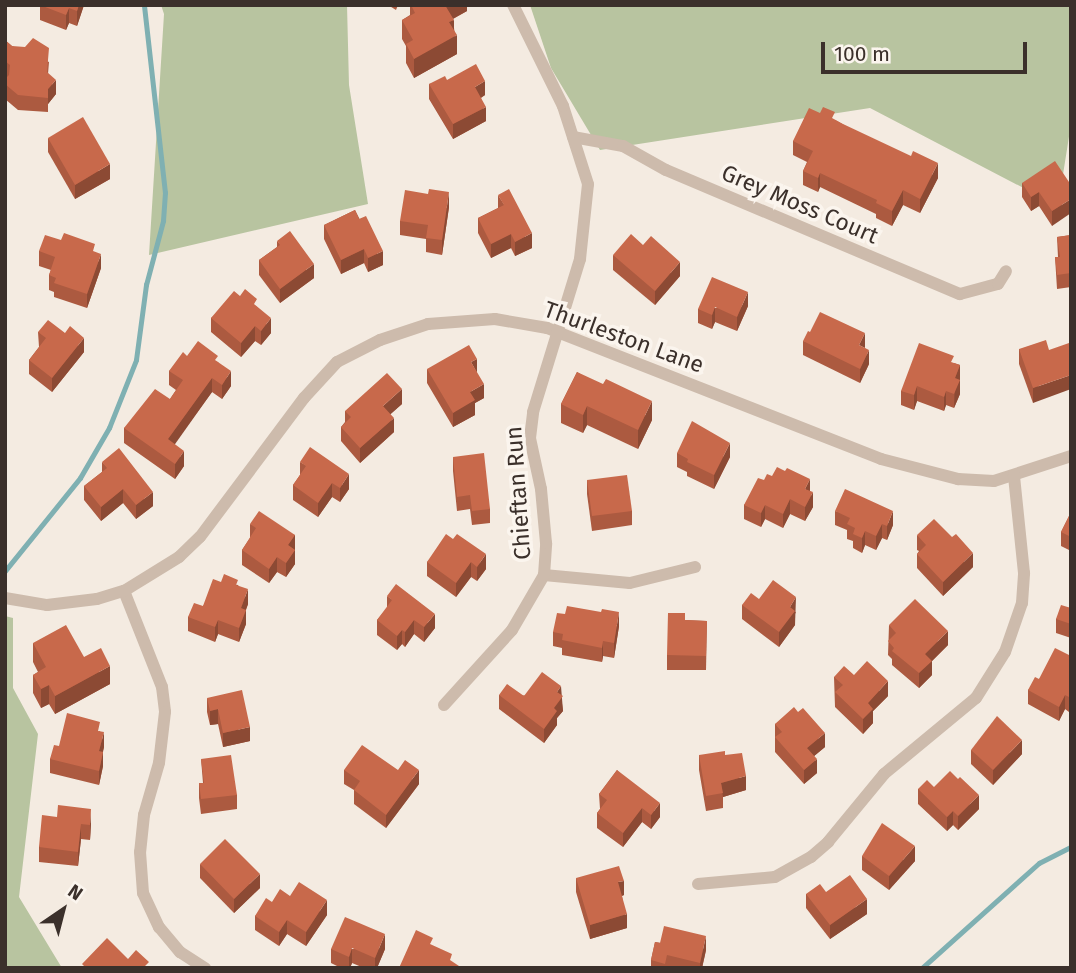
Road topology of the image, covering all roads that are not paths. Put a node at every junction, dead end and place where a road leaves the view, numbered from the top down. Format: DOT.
graph roads {
  1 [pos="513,5"];
  2 [pos="573,136"];
  3 [pos="1006,271"];
  4 [pos="559,331"];
  5 [pos="1071,456"];
  6 [pos="1014,476"];
  7 [pos="695,567"];
  8 [pos="544,575"];
  9 [pos="124,592"];
  10 [pos="5,598"];
  11 [pos="444,705"];
  12 [pos="698,884"];
  13 [pos="205,968"];
  1 -- 2 [label="street, Chieftan Run"];
  2 -- 3 [label="street, Grey Moss Court"];
  2 -- 4 [label="street, Chieftan Run"];
  4 -- 6 [label="street, Thurleston Lane"];
  4 -- 8 [label="street, Chieftan Run"];
  4 -- 9 [label="street, Thurleston Lane"];
  5 -- 6 [label="street, Thurleston Lane"];
  6 -- 12 [label="street"];
  7 -- 8 [label="street"];
  8 -- 11 [label="street, Chieftan Run"];
  9 -- 10 [label="street, Thurleston Lane"];
  9 -- 13 [label="street"];
}
